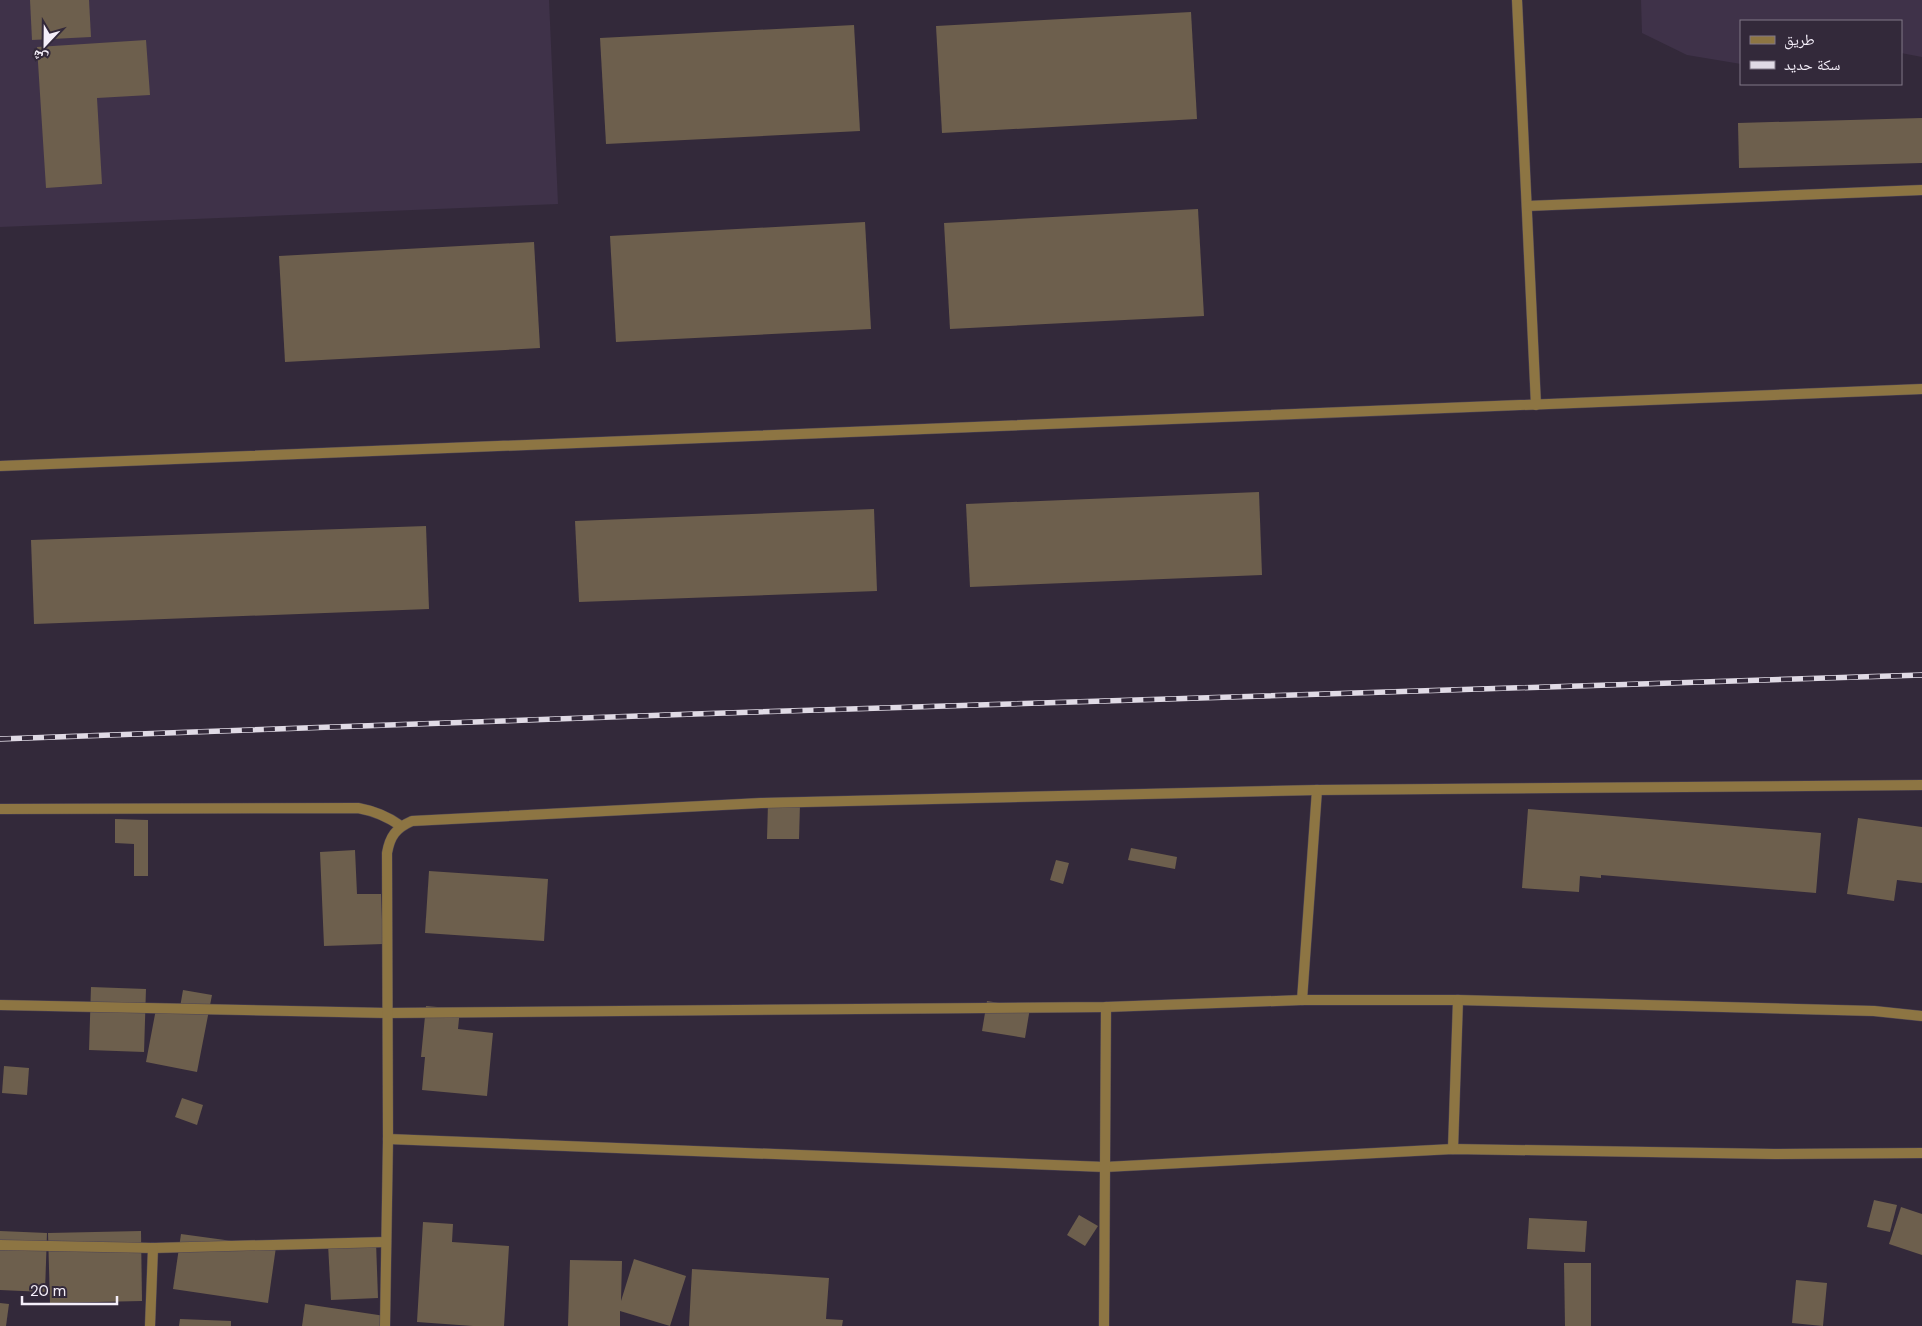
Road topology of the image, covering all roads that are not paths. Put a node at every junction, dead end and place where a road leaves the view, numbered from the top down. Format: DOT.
graph roads {
  1 [pos="1517,0"];
  2 [pos="1922,190"];
  3 [pos="1527,206"];
  4 [pos="1922,389"];
  5 [pos="1536,404"];
  6 [pos="0,466"];
  7 [pos="1922,785"];
  8 [pos="1317,790"];
  9 [pos="0,809"];
  10 [pos="401,826"];
  11 [pos="1302,1000"];
  12 [pos="1458,1000"];
  13 [pos="0,1004"];
  14 [pos="1106,1007"];
  15 [pos="387,1013"];
  16 [pos="1922,1016"];
  17 [pos="388,1139"];
  18 [pos="1453,1149"];
  19 [pos="1922,1153"];
  20 [pos="1105,1167"];
  21 [pos="386,1242"];
  22 [pos="0,1245"];
  23 [pos="153,1248"];
  24 [pos="150,1326"];
  25 [pos="386,1326"];
  26 [pos="1104,1326"];
  1 -- 3 [label="street"];
  2 -- 3 [label="street"];
  3 -- 5 [label="street"];
  4 -- 5 [label="street"];
  5 -- 6 [label="street"];
  7 -- 8 [label="street"];
  8 -- 10 [label="street"];
  8 -- 11 [label="street"];
  9 -- 10 [label="street"];
  10 -- 15 [label="street"];
  11 -- 12 [label="street"];
  11 -- 14 [label="street"];
  12 -- 16 [label="street"];
  12 -- 18 [label="street"];
  13 -- 15 [label="street"];
  14 -- 15 [label="street"];
  14 -- 20 [label="street"];
  15 -- 17 [label="street"];
  17 -- 20 [label="street"];
  17 -- 21 [label="street"];
  18 -- 19 [label="street"];
  18 -- 20 [label="street"];
  20 -- 26 [label="street"];
  21 -- 23 [label="street"];
  21 -- 25 [label="street"];
  22 -- 23 [label="street"];
  23 -- 24 [label="street"];
}
